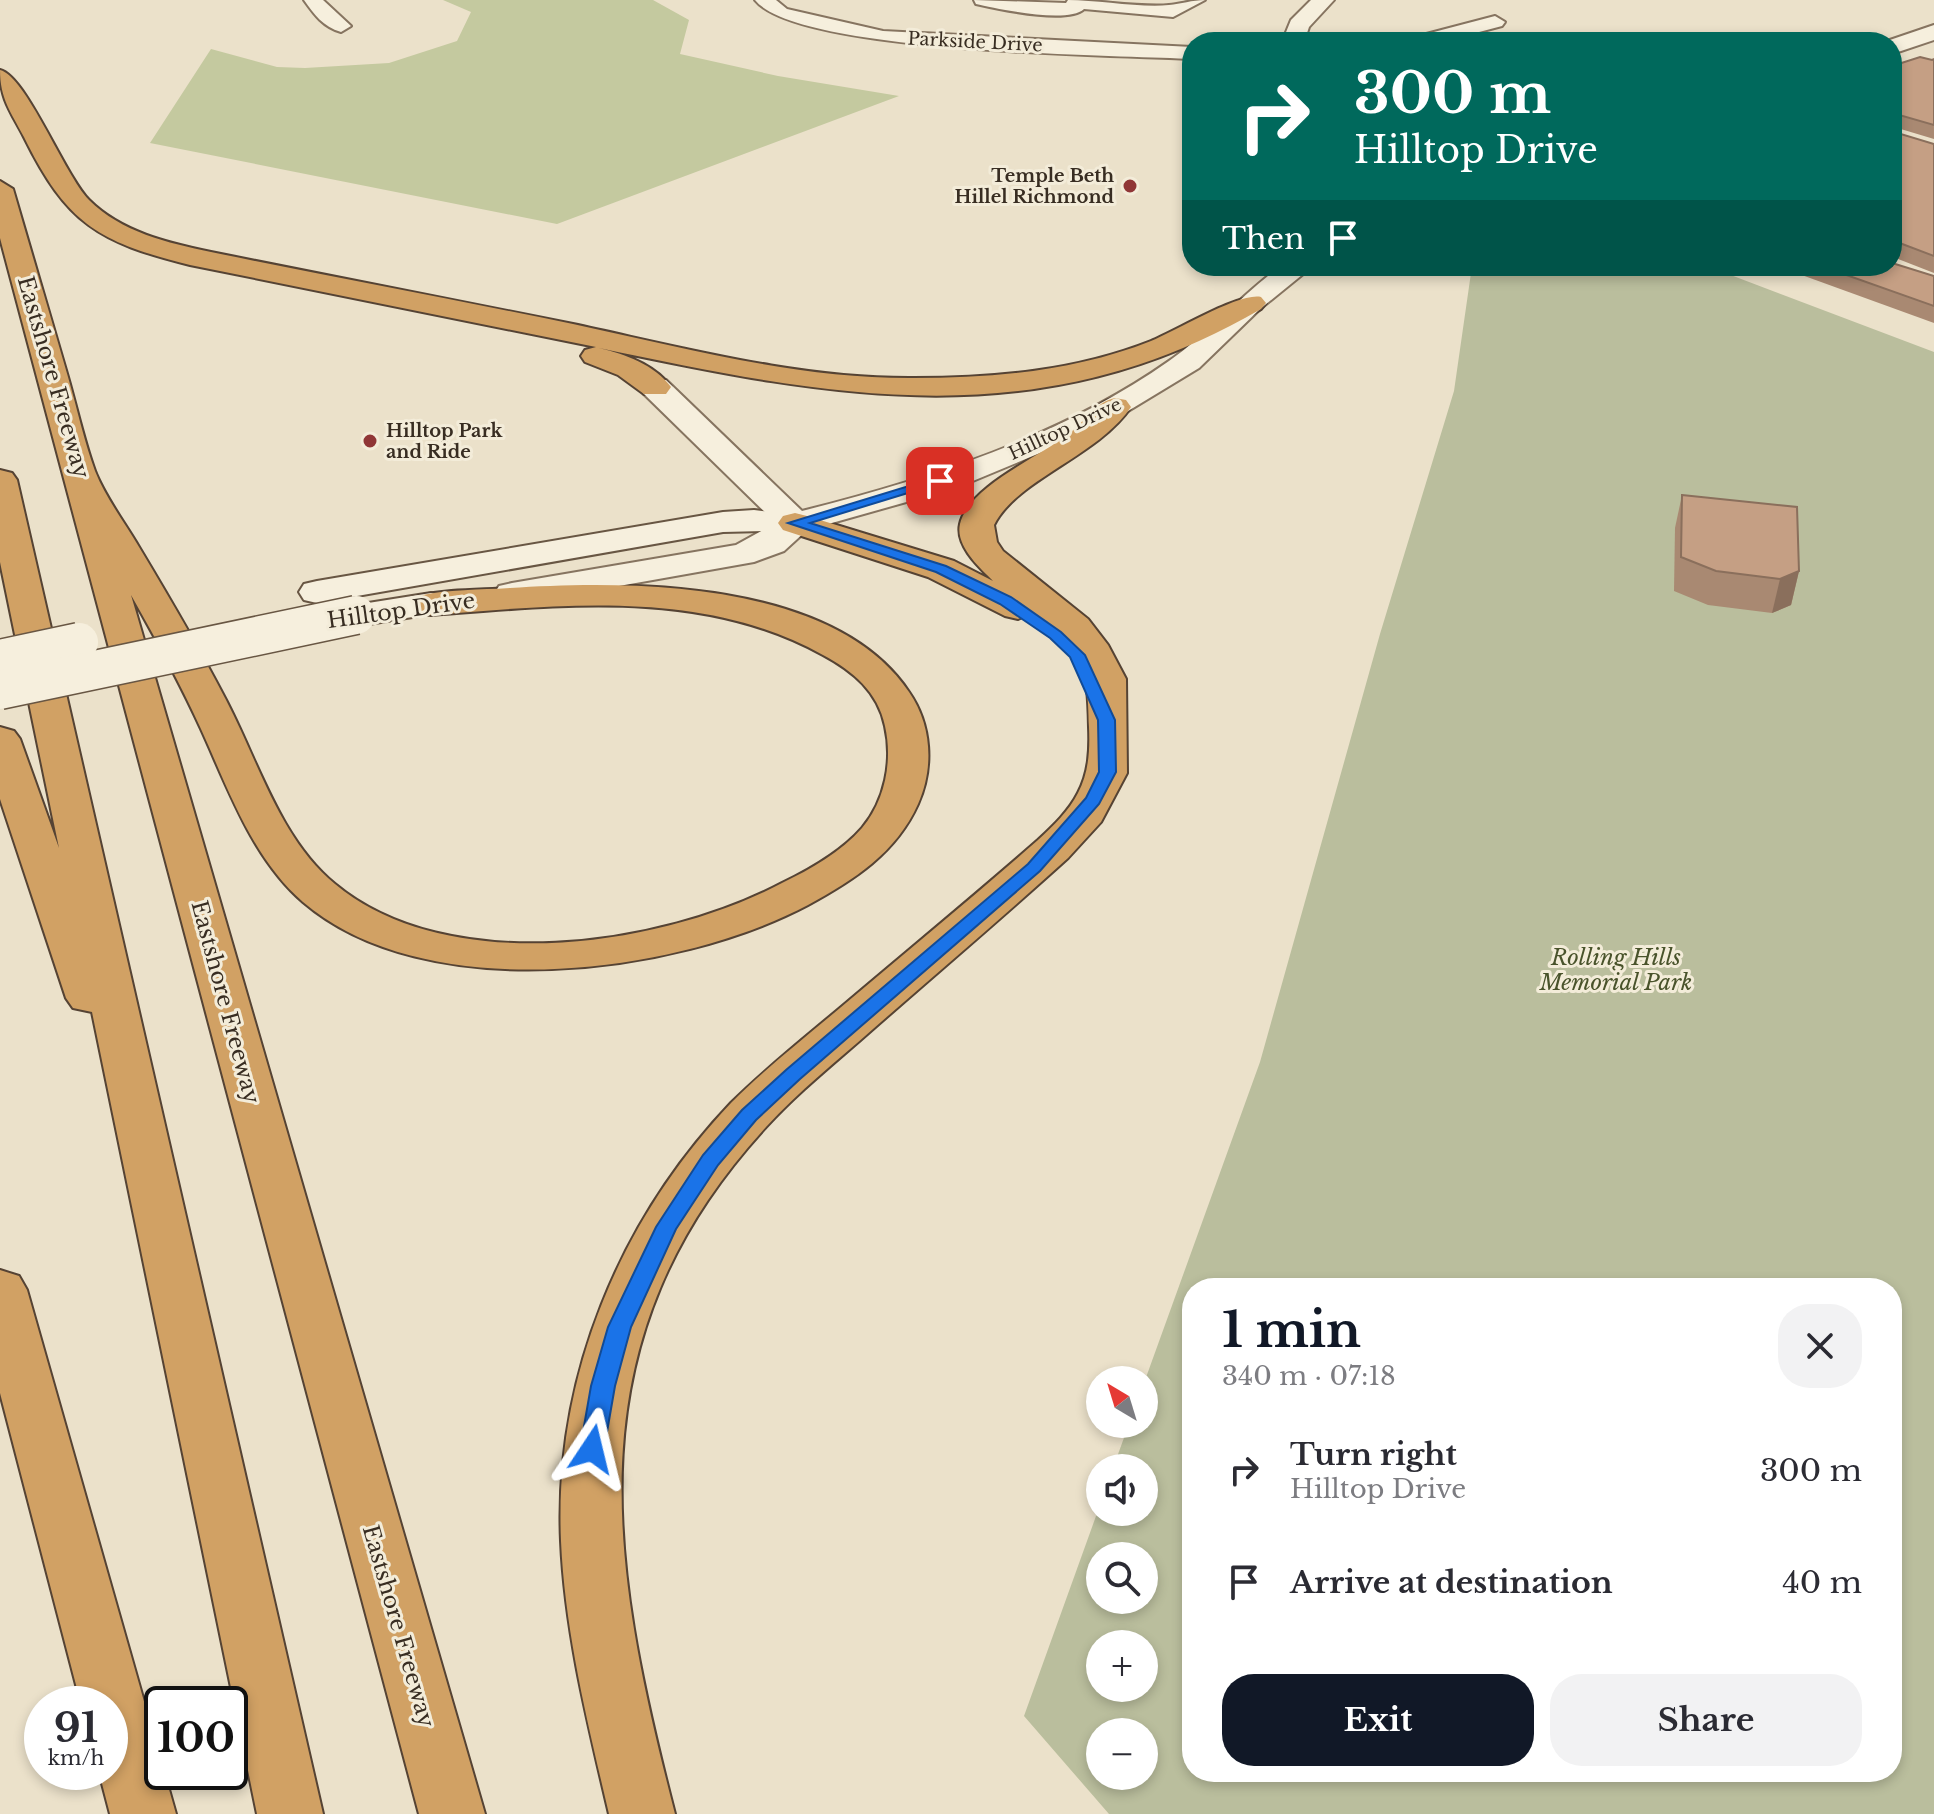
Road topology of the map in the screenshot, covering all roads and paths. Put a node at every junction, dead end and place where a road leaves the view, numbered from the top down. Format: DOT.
graph roads {
  1 [pos="313,0"];
  2 [pos="764,0"];
  3 [pos="983,0"];
  4 [pos="1196,0"];
  5 [pos="1323,0"];
  6 [pos="1075,4"];
  7 [pos="1495,22"];
  8 [pos="341,26"];
  9 [pos="1297,32"];
  10 [pos="1456,32"];
  11 [pos="1929,37"];
  12 [pos="1902,44"];
  13 [pos="1074,47"];
  14 [pos="1182,52"];
  15 [pos="0,77"];
  16 [pos="0,189"];
  17 [pos="1286,276"];
  18 [pos="409,303"];
  19 [pos="1251,303"];
  20 [pos="655,387"];
  21 [pos="1115,407"];
  22 [pos="0,480"];
  23 [pos="84,482"];
  24 [pos="795,523"];
  25 [pos="431,604"];
  26 [pos="0,659"];
  27 [pos="0,690"];
  28 [pos="1106,720"];
  29 [pos="0,739"];
  30 [pos="155,1188"];
  31 [pos="1,1289"];
  32 [pos="143,1814"];
  33 [pos="290,1814"];
  34 [pos="452,1814"];
  35 [pos="642,1814"];
  1 -- 8 [label="street"];
  2 -- 13 [label="street, Parkside Drive"];
  3 -- 6 [label="street"];
  4 -- 6 [label="street"];
  5 -- 9 [label="street"];
  6 -- 13 [label="street"];
  7 -- 10 [label="street"];
  11 -- 12 [label="street"];
  13 -- 14 [label="street, Parkside Drive"];
  15 -- 18 [label="highway"];
  16 -- 23 [label="highway, Eastshore Freeway"];
  17 -- 19 [label="street, Hilltop Drive"];
  18 -- 19 [label="highway"];
  18 -- 20 [label="highway"];
  19 -- 21 [label="street, Hilltop Drive"];
  20 -- 24 [label="street"];
  21 -- 24 [label="street, Hilltop Drive"];
  21 -- 28 [label="highway"];
  22 -- 30 [label="highway"];
  23 -- 25 [label="highway"];
  23 -- 34 [label="highway, Eastshore Freeway"];
  24 -- 25 [label="street, Hilltop Drive"];
  24 -- 26 [label="street, Hilltop Drive, bridge"];
  24 -- 28 [label="highway"];
  25 -- 27 [label="street, Hilltop Drive, bridge"];
  28 -- 35 [label="highway"];
  29 -- 30 [label="highway"];
  30 -- 33 [label="highway"];
  31 -- 32 [label="highway"];
}
